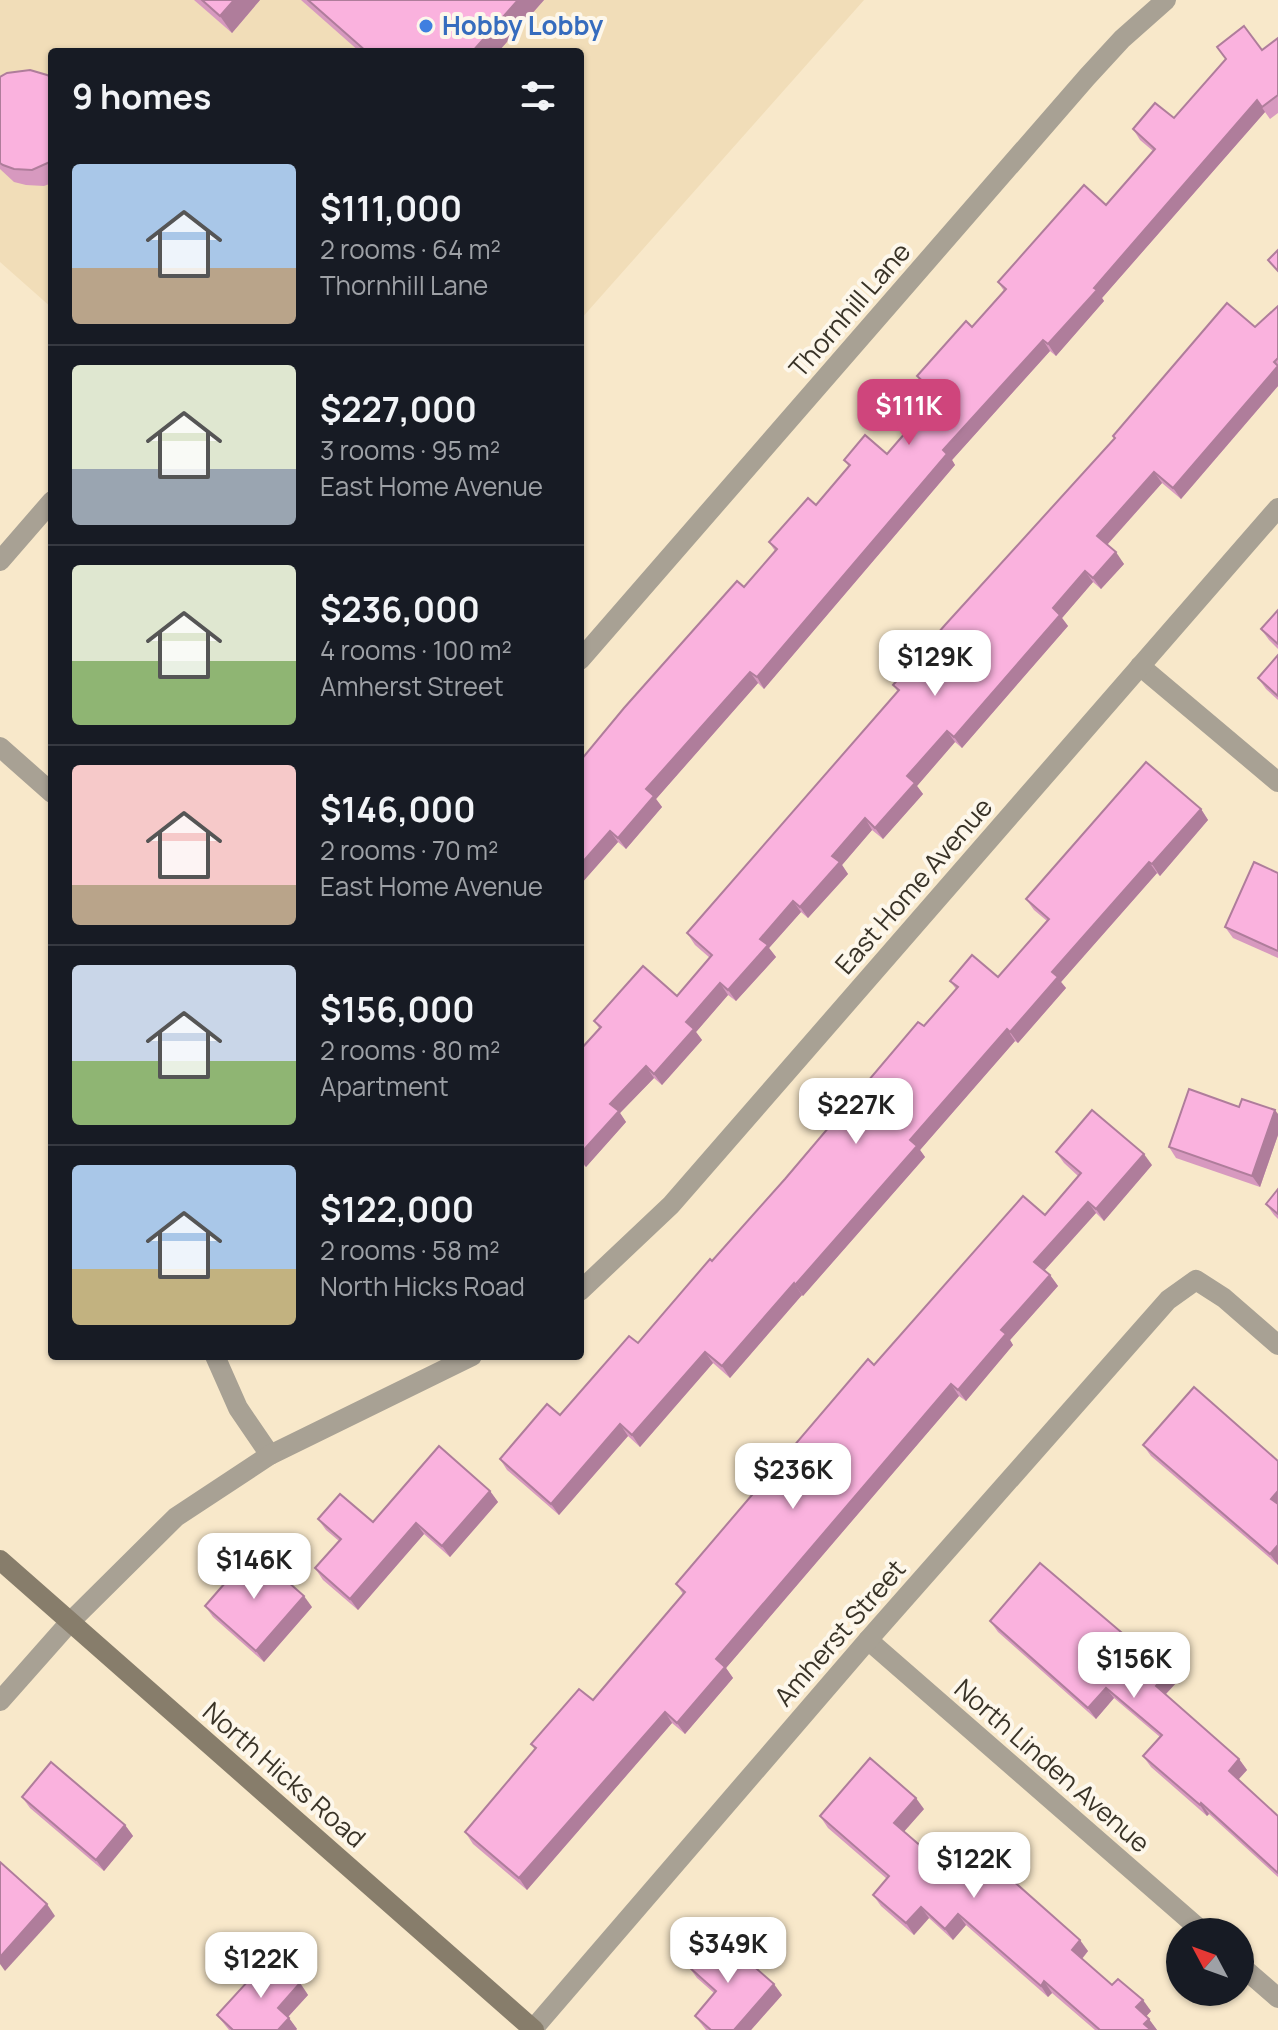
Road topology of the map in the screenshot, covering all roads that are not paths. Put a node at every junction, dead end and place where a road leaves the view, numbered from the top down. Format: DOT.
graph roads {
  1 [pos="1166,0"];
  2 [pos="48,506"];
  3 [pos="1278,508"];
  4 [pos="0,561"];
  5 [pos="584,655"];
  6 [pos="1140,666"];
  7 [pos="0,747"];
  8 [pos="1278,782"];
  9 [pos="48,789"];
  10 [pos="584,1287"];
  11 [pos="1278,1345"];
  12 [pos="217,1360"];
  13 [pos="464,1360"];
  14 [pos="270,1455"];
  15 [pos="0,1560"];
  16 [pos="70,1622"];
  17 [pos="868,1640"];
  18 [pos="0,1701"];
  19 [pos="1187,1918"];
  20 [pos="1254,1977"];
  21 [pos="1278,1998"];
  22 [pos="534,2030"];
  1 -- 5 [label="street, Thornhill Lane"];
  2 -- 4 [label="street"];
  3 -- 6 [label="street, East Home Avenue"];
  6 -- 8 [label="street"];
  6 -- 10 [label="street, East Home Avenue"];
  7 -- 9 [label="street"];
  11 -- 17 [label="street, Amherst Street"];
  12 -- 14 [label="street"];
  13 -- 14 [label="street"];
  14 -- 16 [label="street"];
  15 -- 16 [label="main road, North Hicks Road"];
  16 -- 18 [label="street"];
  16 -- 22 [label="main road, North Hicks Road"];
  17 -- 19 [label="street, North Linden Avenue"];
  17 -- 22 [label="street, Amherst Street"];
  20 -- 21 [label="street"];
}
